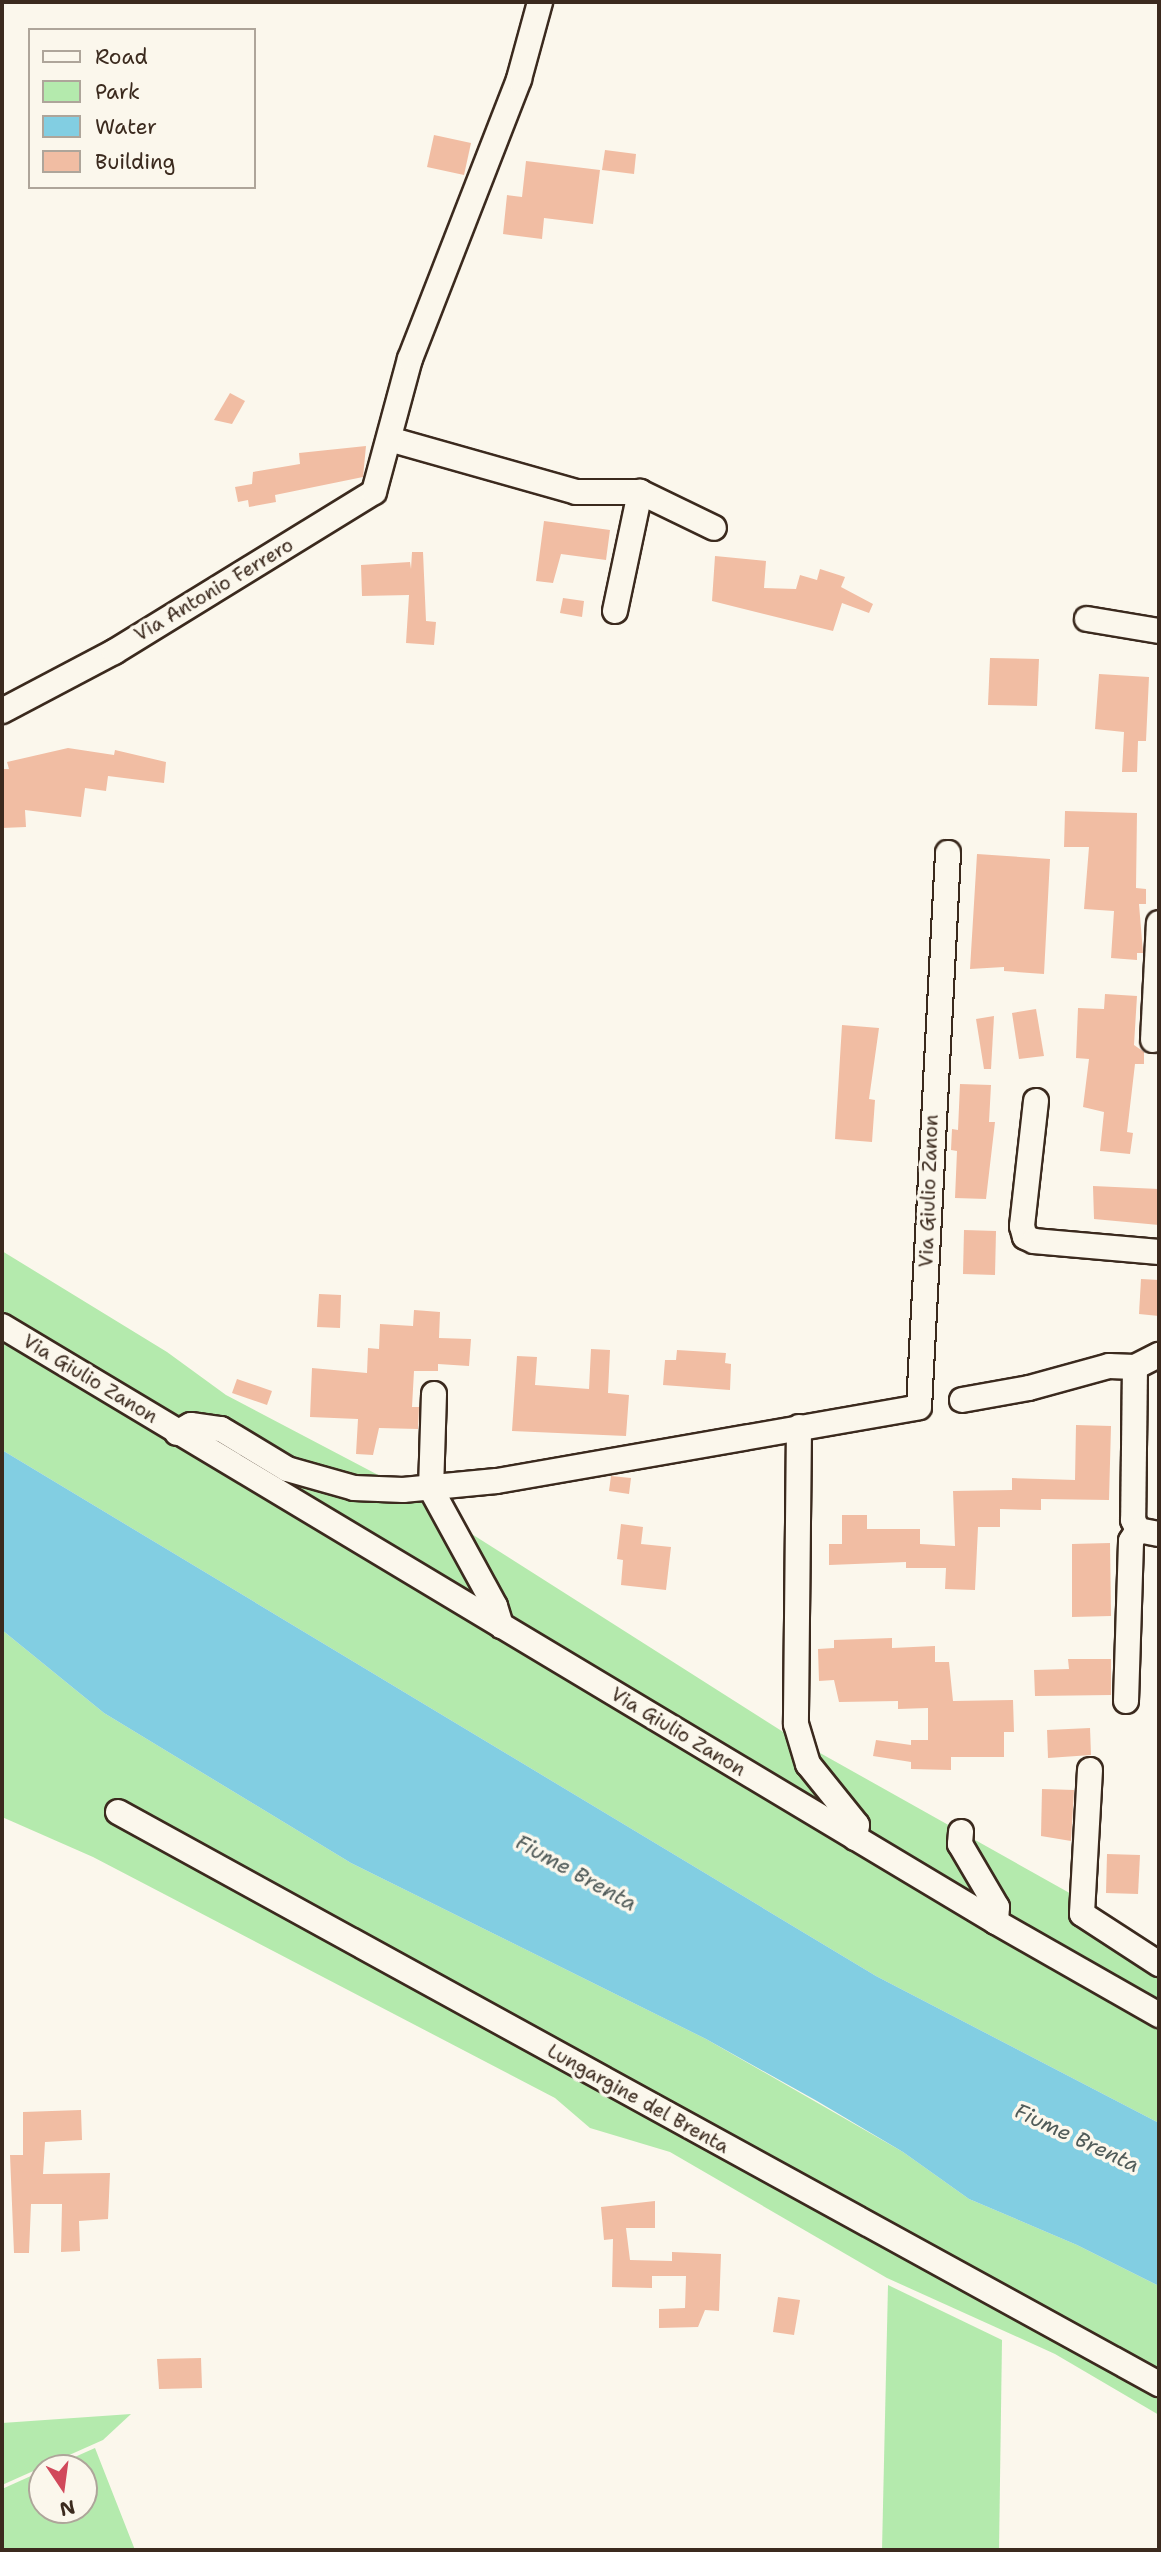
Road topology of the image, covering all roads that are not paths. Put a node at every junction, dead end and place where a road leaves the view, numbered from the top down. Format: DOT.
graph roads {
  1 [pos="540,2"];
  2 [pos="389,439"];
  3 [pos="640,492"];
  4 [pos="714,528"];
  5 [pos="615,611"];
  6 [pos="1087,619"];
  7 [pos="1159,631"];
  8 [pos="2,710"];
  9 [pos="948,853"];
  10 [pos="1159,923"];
  11 [pos="1153,1040"];
  12 [pos="1036,1101"];
  13 [pos="1159,1252"];
  14 [pos="2,1326"];
  15 [pos="1159,1355"];
  16 [pos="1135,1367"];
  17 [pos="434,1394"];
  18 [pos="962,1400"];
  19 [pos="799,1427"];
  20 [pos="177,1433"];
  21 [pos="431,1489"];
  22 [pos="1149,1532"];
  23 [pos="501,1626"];
  24 [pos="1126,1701"];
  25 [pos="1090,1770"];
  26 [pos="118,1812"];
  27 [pos="961,1832"];
  28 [pos="855,1838"];
  29 [pos="996,1922"];
  30 [pos="1159,1964"];
  31 [pos="1159,2015"];
  32 [pos="1159,2384"];
  1 -- 2 [label="street, Via Antonio Ferrero"];
  2 -- 3 [label="street"];
  2 -- 8 [label="street, Via Antonio Ferrero"];
  3 -- 4 [label="street"];
  3 -- 5 [label="street"];
  6 -- 7 [label="street"];
  9 -- 19 [label="street, Via Giulio Zanon"];
  10 -- 11 [label="street"];
  12 -- 13 [label="street"];
  14 -- 20 [label="street, Via Giulio Zanon"];
  15 -- 16 [label="street"];
  16 -- 18 [label="street"];
  16 -- 22 [label="street"];
  17 -- 21 [label="street"];
  19 -- 21 [label="street, Via Giulio Zanon"];
  19 -- 28 [label="street"];
  20 -- 21 [label="street, Via Giulio Zanon"];
  20 -- 23 [label="street, Via Giulio Zanon"];
  21 -- 23 [label="street"];
  22 -- 24 [label="street"];
  23 -- 28 [label="street, Via Giulio Zanon"];
  25 -- 30 [label="street"];
  26 -- 32 [label="street, Lungargine del Brenta"];
  27 -- 29 [label="street"];
  28 -- 29 [label="street, Via Giulio Zanon"];
  29 -- 31 [label="street, Via Giulio Zanon"];
}
